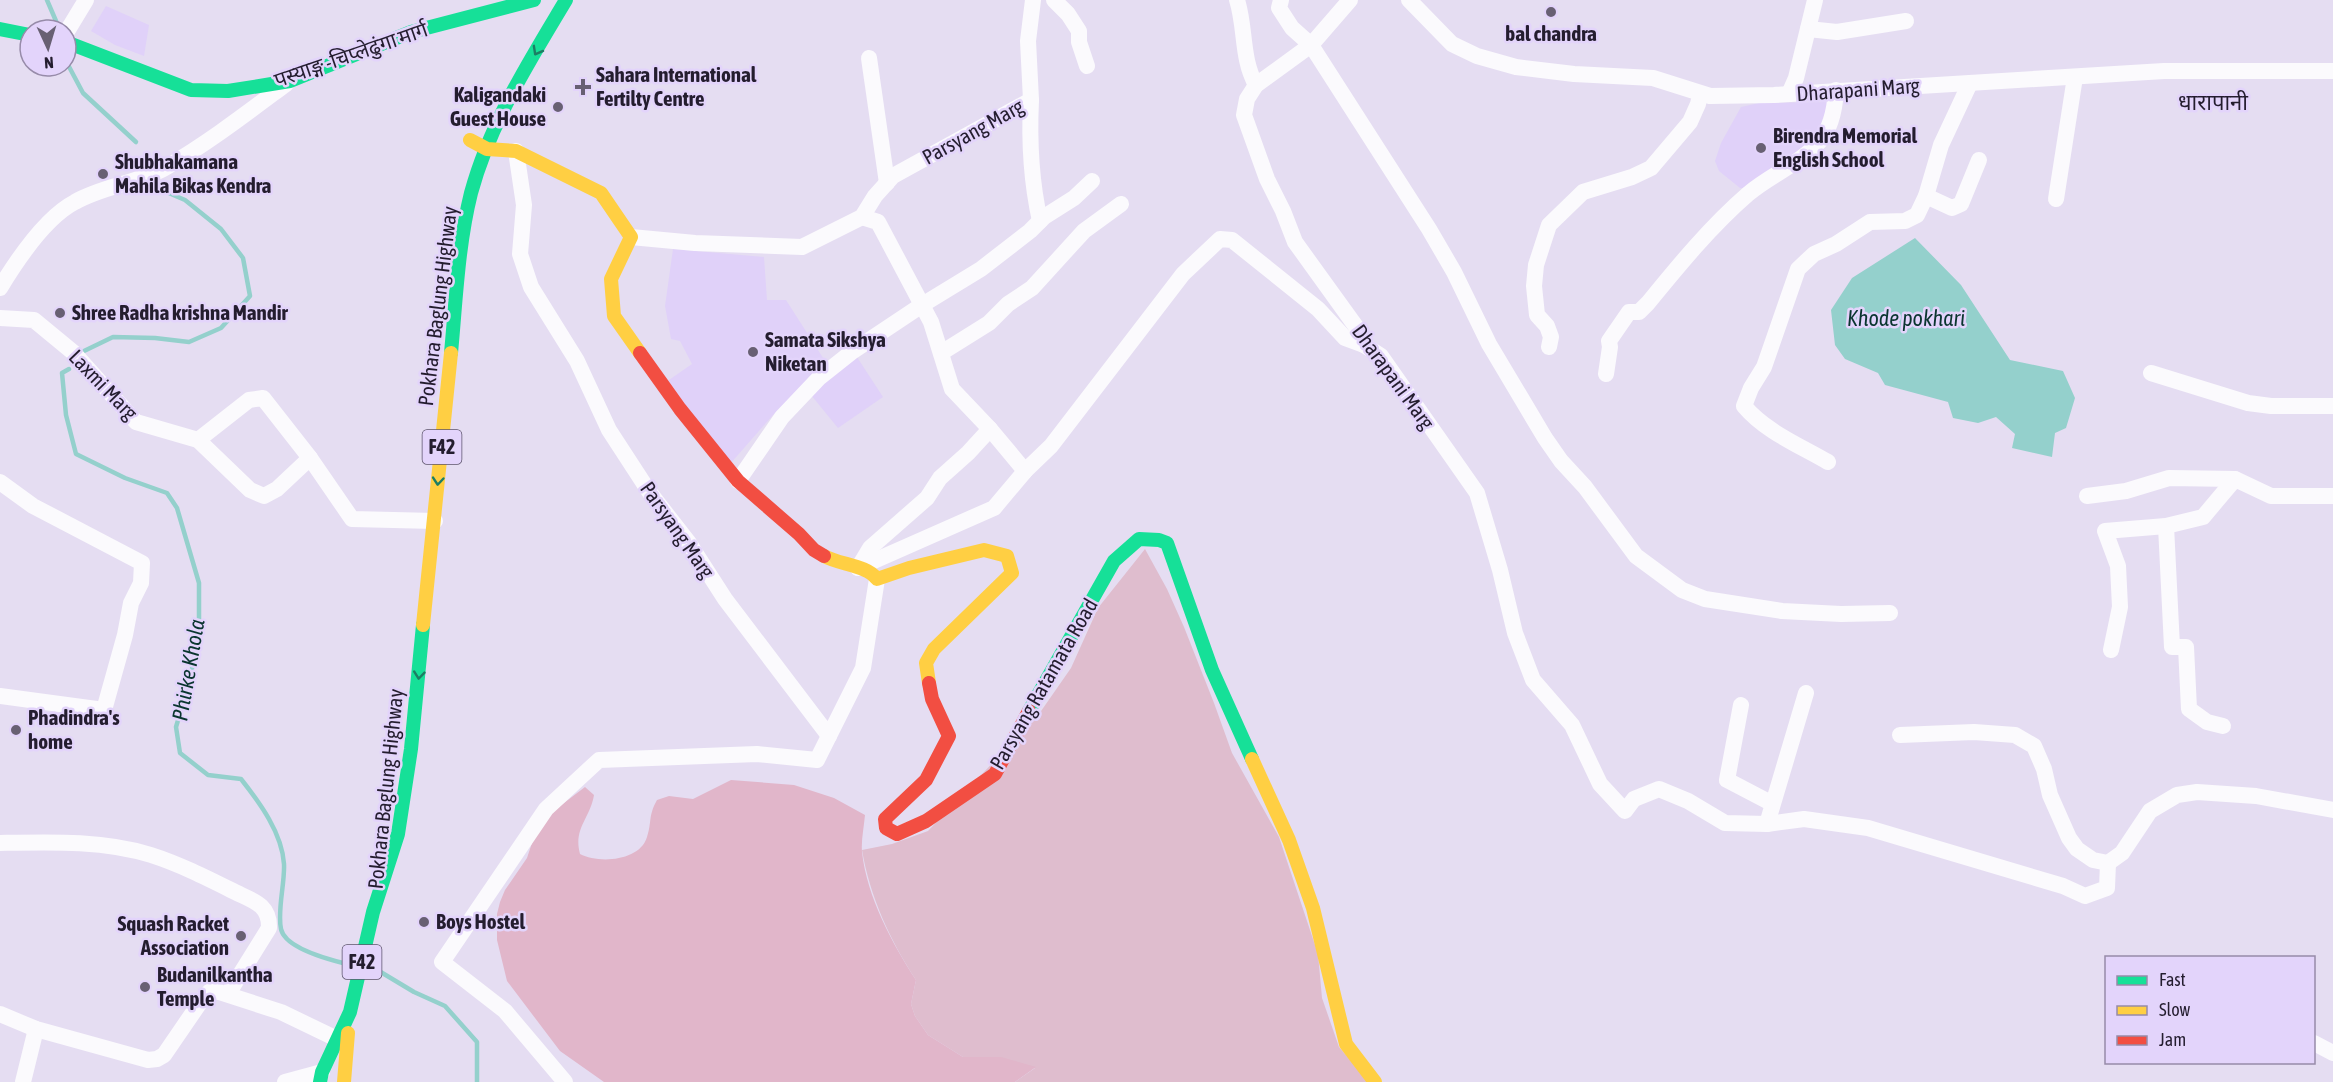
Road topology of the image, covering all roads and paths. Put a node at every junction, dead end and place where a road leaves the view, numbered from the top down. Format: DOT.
graph roads {
  1 [pos="86,0"];
  2 [pos="1033,0"];
  3 [pos="1054,0"];
  4 [pos="1237,0"];
  5 [pos="1281,0"];
  6 [pos="1350,0"];
  7 [pos="1409,0"];
  8 [pos="1815,0"];
  9 [pos="559,2"];
  10 [pos="537,3"];
  11 [pos="75,18"];
  12 [pos="1906,21"];
  13 [pos="0,29"];
  14 [pos="1808,29"];
  15 [pos="18,33"];
  16 [pos="1311,45"];
  17 [pos="78,47"];
  18 [pos="869,58"];
  19 [pos="1087,66"];
  20 [pos="2333,71"];
  21 [pos="2075,77"];
  22 [pos="290,81"];
  23 [pos="1970,83"];
  24 [pos="1256,85"];
  25 [pos="1836,90"];
  26 [pos="1790,94"];
  27 [pos="1700,95"];
  28 [pos="1031,100"];
  29 [pos="470,140"];
  30 [pos="487,149"];
  31 [pos="516,151"];
  32 [pos="1979,160"];
  33 [pos="1092,181"];
  34 [pos="887,183"];
  35 [pos="1926,196"];
  36 [pos="2056,199"];
  37 [pos="1121,204"];
  38 [pos="862,217"];
  39 [pos="1040,221"];
  40 [pos="631,237"];
  41 [pos="0,288"];
  42 [pos="922,305"];
  43 [pos="0,318"];
  44 [pos="1364,345"];
  45 [pos="1548,347"];
  46 [pos="941,353"];
  47 [pos="2151,373"];
  48 [pos="1605,374"];
  49 [pos="2333,406"];
  50 [pos="990,429"];
  51 [pos="198,440"];
  52 [pos="310,458"];
  53 [pos="1828,462"];
  54 [pos="1025,471"];
  55 [pos="2235,479"];
  56 [pos="738,481"];
  57 [pos="0,482"];
  58 [pos="2087,496"];
  59 [pos="2333,496"];
  60 [pos="435,520"];
  61 [pos="2166,526"];
  62 [pos="858,568"];
  63 [pos="877,579"];
  64 [pos="1890,613"];
  65 [pos="2111,650"];
  66 [pos="1806,693"];
  67 [pos="0,696"];
  68 [pos="1741,705"];
  69 [pos="2223,726"];
  70 [pos="1900,735"];
  71 [pos="829,736"];
  72 [pos="1771,803"];
  73 [pos="2333,810"];
  74 [pos="1767,824"];
  75 [pos="0,843"];
  76 [pos="378,848"];
  77 [pos="2108,863"];
  78 [pos="373,912"];
  79 [pos="228,994"];
  80 [pos="350,1012"];
  81 [pos="0,1014"];
  82 [pos="36,1029"];
  83 [pos="337,1039"];
  84 [pos="2315,1044"];
  85 [pos="2333,1053"];
  86 [pos="321,1077"];
  87 [pos="23,1082"];
  88 [pos="285,1082"];
  89 [pos="344,1082"];
  90 [pos="566,1082"];
  91 [pos="1376,1082"];
  1 -- 11 [label="street"];
  2 -- 28 [label="street, Parsyang Marg"];
  3 -- 19 [label="street"];
  4 -- 24 [label="street"];
  5 -- 16 [label="street"];
  6 -- 16 [label="street"];
  7 -- 27 [label="street, Dharapani Marg"];
  8 -- 14 [label="street"];
  9 -- 30 [label="main road, Pokhara Baglung Highway / F42, one-way"];
  10 -- 22 [label="main road, पस्याङ्ग -चिप्लेढुंगा मार्ग"];
  12 -- 14 [label="street"];
  13 -- 15 [label="main road"];
  14 -- 26 [label="street"];
  16 -- 24 [label="street"];
  16 -- 64 [label="street"];
  17 -- 22 [label="main road, पस्याङ्ग -चिप्लेढुंगा मार्ग"];
  18 -- 34 [label="street"];
  20 -- 21 [label="street, Dharapani Marg"];
  21 -- 23 [label="street, Dharapani Marg"];
  21 -- 36 [label="street"];
  22 -- 41 [label="street"];
  23 -- 25 [label="street, Dharapani Marg"];
  23 -- 35 [label="street"];
  24 -- 44 [label="street, Dharapani Marg"];
  25 -- 26 [label="street, Dharapani Marg"];
  25 -- 48 [label="street"];
  26 -- 27 [label="street, Dharapani Marg"];
  27 -- 45 [label="street"];
  28 -- 34 [label="street, Parsyang Marg"];
  28 -- 39 [label="street"];
  29 -- 30 [label="main road"];
  30 -- 31 [label="main road"];
  30 -- 60 [label="main road, Pokhara Baglung Highway / F42, one-way"];
  31 -- 40 [label="main road"];
  31 -- 71 [label="street, Parsyang Marg"];
  32 -- 35 [label="street"];
  33 -- 39 [label="street"];
  34 -- 38 [label="street, Parsyang Marg"];
  35 -- 53 [label="street"];
  37 -- 46 [label="street"];
  38 -- 40 [label="street, Parsyang Marg"];
  38 -- 42 [label="street"];
  39 -- 42 [label="street"];
  40 -- 56 [label="main road"];
  42 -- 46 [label="street"];
  42 -- 56 [label="street"];
  43 -- 51 [label="street, Laxmi Marg"];
  44 -- 54 [label="street"];
  44 -- 74 [label="street, Dharapani Marg"];
  46 -- 50 [label="street"];
  47 -- 49 [label="street"];
  50 -- 54 [label="street"];
  50 -- 62 [label="street"];
  51 -- 52 [label="street, Laxmi Marg"];
  51 -- 52 [label="street"];
  52 -- 60 [label="street"];
  54 -- 62 [label="street"];
  55 -- 58 [label="street"];
  55 -- 59 [label="street"];
  55 -- 61 [label="street"];
  56 -- 62 [label="main road"];
  57 -- 67 [label="street"];
  60 -- 78 [label="main road, Pokhara Baglung Highway / F42, one-way"];
  61 -- 65 [label="street"];
  61 -- 69 [label="street"];
  62 -- 63 [label="main road"];
  63 -- 71 [label="street"];
  63 -- 91 [label="main road, Parsyang Ratamata Road"];
  66 -- 72 [label="street"];
  68 -- 72 [label="street"];
  70 -- 77 [label="street"];
  71 -- 90 [label="street"];
  72 -- 74 [label="street"];
  73 -- 77 [label="street"];
  74 -- 77 [label="street"];
  75 -- 79 [label="street"];
  76 -- 78 [label="main road, Pokhara Baglung Highway / F42"];
  78 -- 80 [label="main road, F42"];
  79 -- 82 [label="street"];
  79 -- 83 [label="street"];
  80 -- 83 [label="main road, F42"];
  80 -- 89 [label="main road, F42"];
  81 -- 82 [label="street"];
  82 -- 87 [label="street"];
  83 -- 86 [label="main road, F42"];
  84 -- 85 [label="street"];
  86 -- 88 [label="street"];
}
